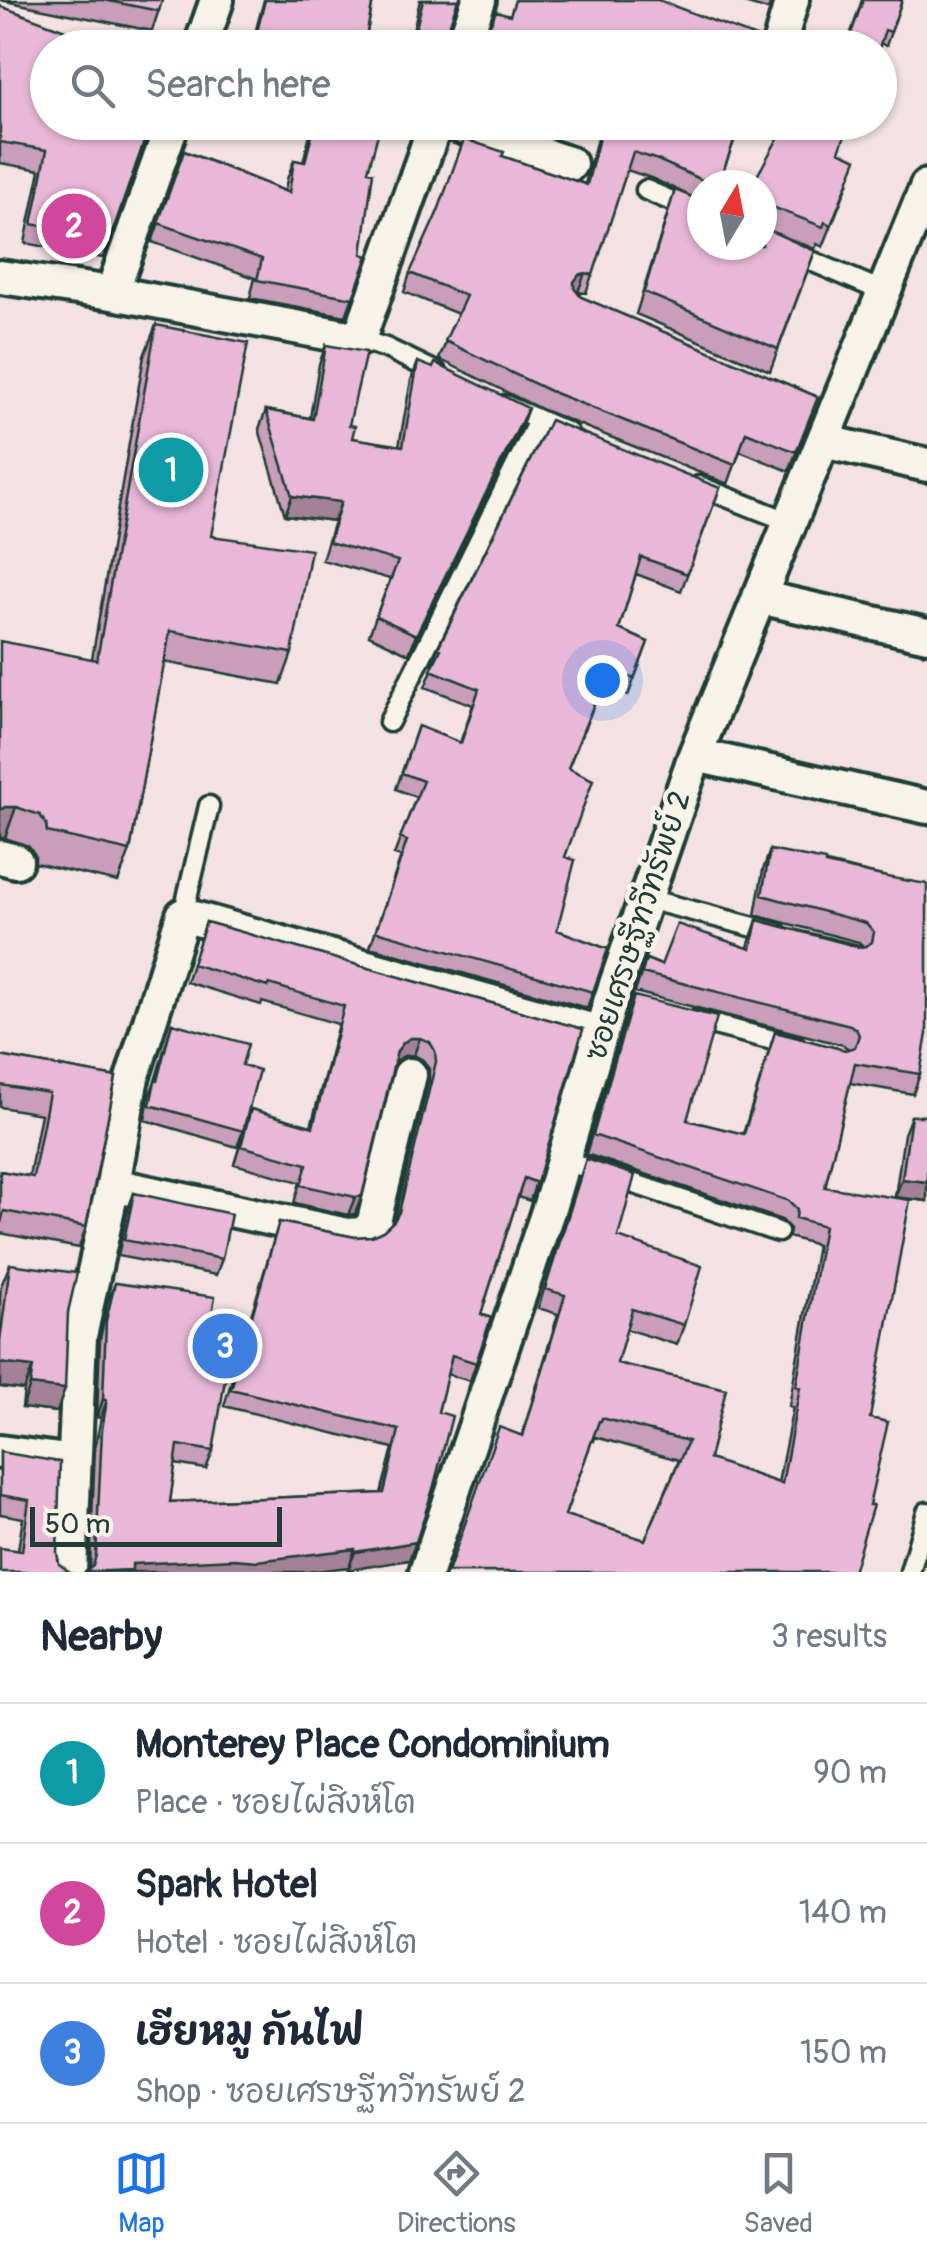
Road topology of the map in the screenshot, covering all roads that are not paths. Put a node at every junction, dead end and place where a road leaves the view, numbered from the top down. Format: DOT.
graph roads {
  1 [pos="217,0"];
  2 [pos="479,0"];
  3 [pos="792,0"];
  4 [pos="206,30"];
  5 [pos="468,30"];
  6 [pos="783,30"];
  7 [pos="167,140"];
  8 [pos="430,140"];
  9 [pos="500,140"];
  10 [pos="570,164"];
  11 [pos="927,186"];
  12 [pos="646,190"];
  13 [pos="687,208"];
  14 [pos="777,246"];
  15 [pos="0,277"];
  16 [pos="884,292"];
  17 [pos="112,293"];
  18 [pos="359,339"];
  19 [pos="454,380"];
  20 [pos="488,397"];
  21 [pos="825,419"];
  22 [pos="538,421"];
  23 [pos="592,443"];
  24 [pos="927,465"];
  25 [pos="682,479"];
  26 [pos="790,522"];
  27 [pos="759,597"];
  28 [pos="927,635"];
  29 [pos="389,722"];
  30 [pos="695,755"];
  31 [pos="209,806"];
  32 [pos="927,807"];
  33 [pos="647,899"];
  34 [pos="183,915"];
  35 [pos="798,939"];
  36 [pos="668,1014"];
  37 [pos="601,1033"];
  38 [pos="821,1052"];
  39 [pos="410,1075"];
  40 [pos="94,1076"];
  41 [pos="132,1082"];
  42 [pos="562,1160"];
  43 [pos="113,1185"];
  44 [pos="778,1232"];
  45 [pos="0,1452"];
  46 [pos="74,1462"];
  47 [pos="927,1512"];
  48 [pos="70,1572"];
  49 [pos="426,1572"];
  50 [pos="910,1572"];
  1 -- 4 [label="street"];
  2 -- 5 [label="street"];
  3 -- 6 [label="street"];
  7 -- 17 [label="street"];
  8 -- 18 [label="street"];
  9 -- 10 [label="street"];
  11 -- 16 [label="street, ซอยเศรษฐีทวีทรัพย์ 2"];
  12 -- 13 [label="lane"];
  14 -- 16 [label="lane"];
  15 -- 17 [label="street"];
  16 -- 21 [label="street, ซอยเศรษฐีทวีทรัพย์ 2"];
  17 -- 18 [label="street"];
  18 -- 19 [label="lane"];
  20 -- 22 [label="lane"];
  21 -- 24 [label="street"];
  21 -- 26 [label="street, ซอยเศรษฐีทวีทรัพย์ 2"];
  22 -- 23 [label="lane"];
  22 -- 29 [label="lane"];
  25 -- 26 [label="lane"];
  26 -- 27 [label="street, ซอยเศรษฐีทวีทรัพย์ 2"];
  27 -- 28 [label="street"];
  27 -- 30 [label="street, ซอยเศรษฐีทวีทรัพย์ 2"];
  30 -- 32 [label="street"];
  30 -- 33 [label="street, ซอยเศรษฐีทวีทรัพย์ 2"];
  31 -- 34 [label="lane"];
  33 -- 35 [label="lane"];
  33 -- 37 [label="street, ซอยเศรษฐีทวีทรัพย์ 2"];
  34 -- 37 [label="street"];
  34 -- 41 [label="street"];
  36 -- 38 [label="lane"];
  37 -- 42 [label="street, ซอยเศรษฐีทวีทรัพย์ 2"];
  39 -- 43 [label="street"];
  40 -- 41 [label="street"];
  41 -- 43 [label="street"];
  42 -- 44 [label="lane"];
  42 -- 49 [label="street, ซอยเศรษฐีทวีทรัพย์ 2"];
  43 -- 46 [label="street"];
  45 -- 46 [label="street"];
  46 -- 48 [label="street"];
  47 -- 50 [label="lane"];
}
